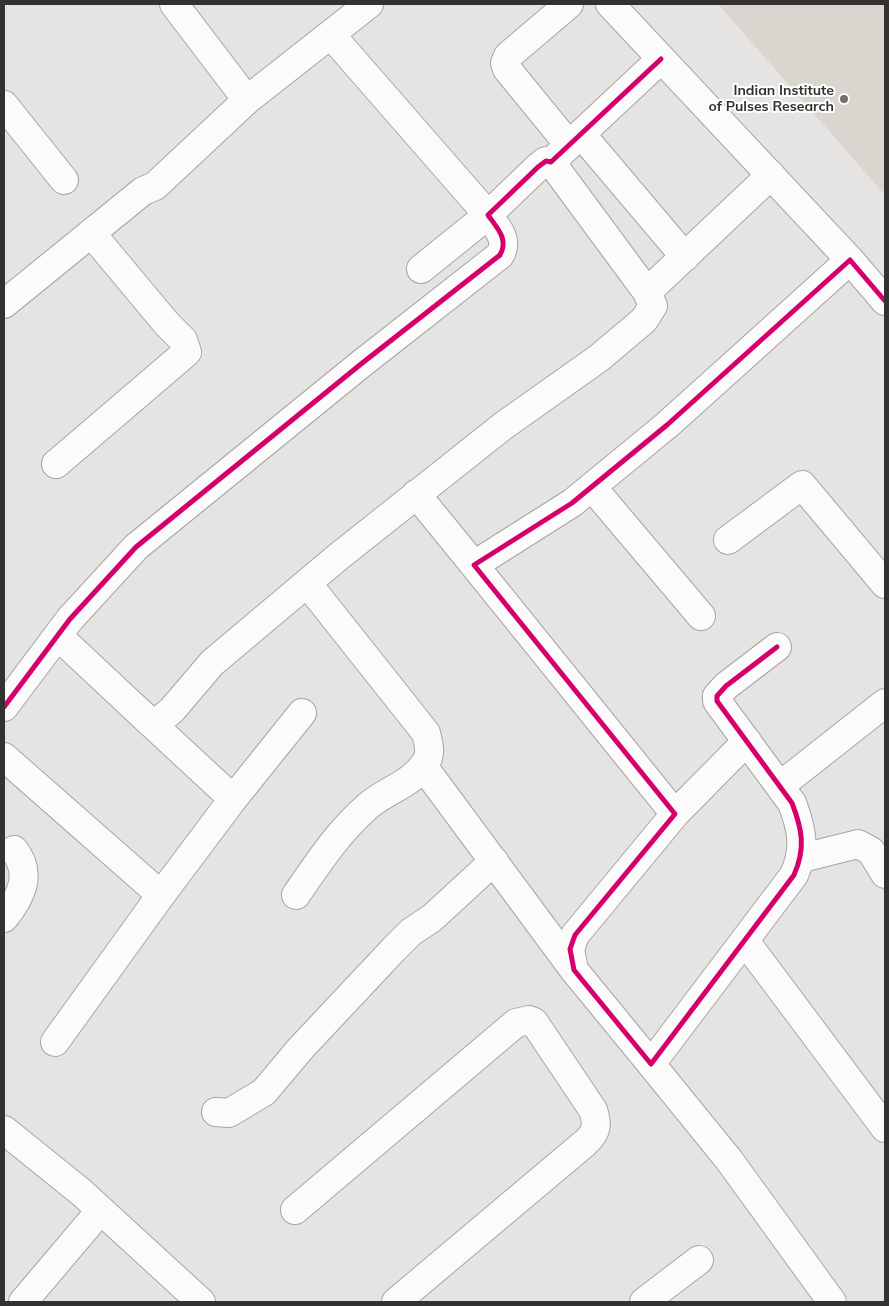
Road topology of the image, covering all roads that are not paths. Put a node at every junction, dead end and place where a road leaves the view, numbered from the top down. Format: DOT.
graph roads {
  1 [pos="174,4"];
  2 [pos="369,4"];
  3 [pos="569,4"];
  4 [pos="610,4"];
  5 [pos="331,35"];
  6 [pos="662,59"];
  7 [pos="247,100"];
  8 [pos="4,105"];
  9 [pos="567,147"];
  10 [pos="771,175"];
  11 [pos="64,180"];
  12 [pos="488,215"];
  13 [pos="91,233"];
  14 [pos="685,257"];
  15 [pos="850,260"];
  16 [pos="421,269"];
  17 [pos="647,292"];
  18 [pos="885,301"];
  19 [pos="4,304"];
  20 [pos="56,464"];
  21 [pos="592,487"];
  22 [pos="416,494"];
  23 [pos="728,540"];
  24 [pos="474,565"];
  25 [pos="307,583"];
  26 [pos="885,584"];
  27 [pos="701,616"];
  28 [pos="58,636"];
  29 [pos="777,647"];
  30 [pos="4,707"];
  31 [pos="883,710"];
  32 [pos="302,713"];
  33 [pos="151,722"];
  34 [pos="748,741"];
  35 [pos="4,757"];
  36 [pos="424,766"];
  37 [pos="781,785"];
  38 [pos="233,800"];
  39 [pos="675,814"];
  40 [pos="14,850"];
  41 [pos="802,858"];
  42 [pos="494,861"];
  43 [pos="885,874"];
  44 [pos="296,895"];
  45 [pos="161,896"];
  46 [pos="4,918"];
  47 [pos="745,941"];
  48 [pos="574,970"];
  49 [pos="54,1042"];
  50 [pos="651,1064"];
  51 [pos="216,1112"];
  52 [pos="885,1128"];
  53 [pos="4,1130"];
  54 [pos="295,1210"];
  55 [pos="100,1211"];
  56 [pos="699,1260"];
  57 [pos="23,1302"];
  58 [pos="201,1302"];
  59 [pos="396,1302"];
  60 [pos="644,1302"];
  61 [pos="832,1302"];
  1 -- 7 [label="street"];
  2 -- 5 [label="street"];
  3 -- 9 [label="street"];
  4 -- 6 [label="street"];
  5 -- 7 [label="street"];
  5 -- 12 [label="street"];
  6 -- 9 [label="street"];
  6 -- 10 [label="street"];
  7 -- 13 [label="street"];
  8 -- 11 [label="street"];
  9 -- 12 [label="street"];
  9 -- 14 [label="street"];
  9 -- 17 [label="street"];
  10 -- 14 [label="street"];
  10 -- 15 [label="street"];
  12 -- 16 [label="street"];
  12 -- 28 [label="street"];
  13 -- 19 [label="street"];
  13 -- 20 [label="street"];
  14 -- 17 [label="street"];
  15 -- 18 [label="street"];
  15 -- 21 [label="street"];
  17 -- 22 [label="street"];
  21 -- 24 [label="street"];
  21 -- 27 [label="street"];
  22 -- 24 [label="street"];
  22 -- 25 [label="street"];
  23 -- 26 [label="street"];
  24 -- 39 [label="street"];
  25 -- 33 [label="street"];
  25 -- 36 [label="street"];
  28 -- 30 [label="street"];
  28 -- 33 [label="street"];
  29 -- 34 [label="street"];
  31 -- 37 [label="street"];
  32 -- 38 [label="street"];
  33 -- 38 [label="street"];
  34 -- 37 [label="street"];
  34 -- 39 [label="street"];
  35 -- 45 [label="street"];
  36 -- 42 [label="street"];
  36 -- 44 [label="street"];
  37 -- 41 [label="street"];
  38 -- 45 [label="street"];
  39 -- 48 [label="street"];
  40 -- 46 [label="street"];
  41 -- 43 [label="street"];
  41 -- 47 [label="street"];
  42 -- 48 [label="street"];
  42 -- 51 [label="street"];
  45 -- 49 [label="street"];
  47 -- 50 [label="street"];
  47 -- 52 [label="street"];
  48 -- 50 [label="street"];
  50 -- 61 [label="street"];
  53 -- 55 [label="street"];
  54 -- 59 [label="street"];
  55 -- 57 [label="street"];
  55 -- 58 [label="street"];
  56 -- 60 [label="street"];
}
